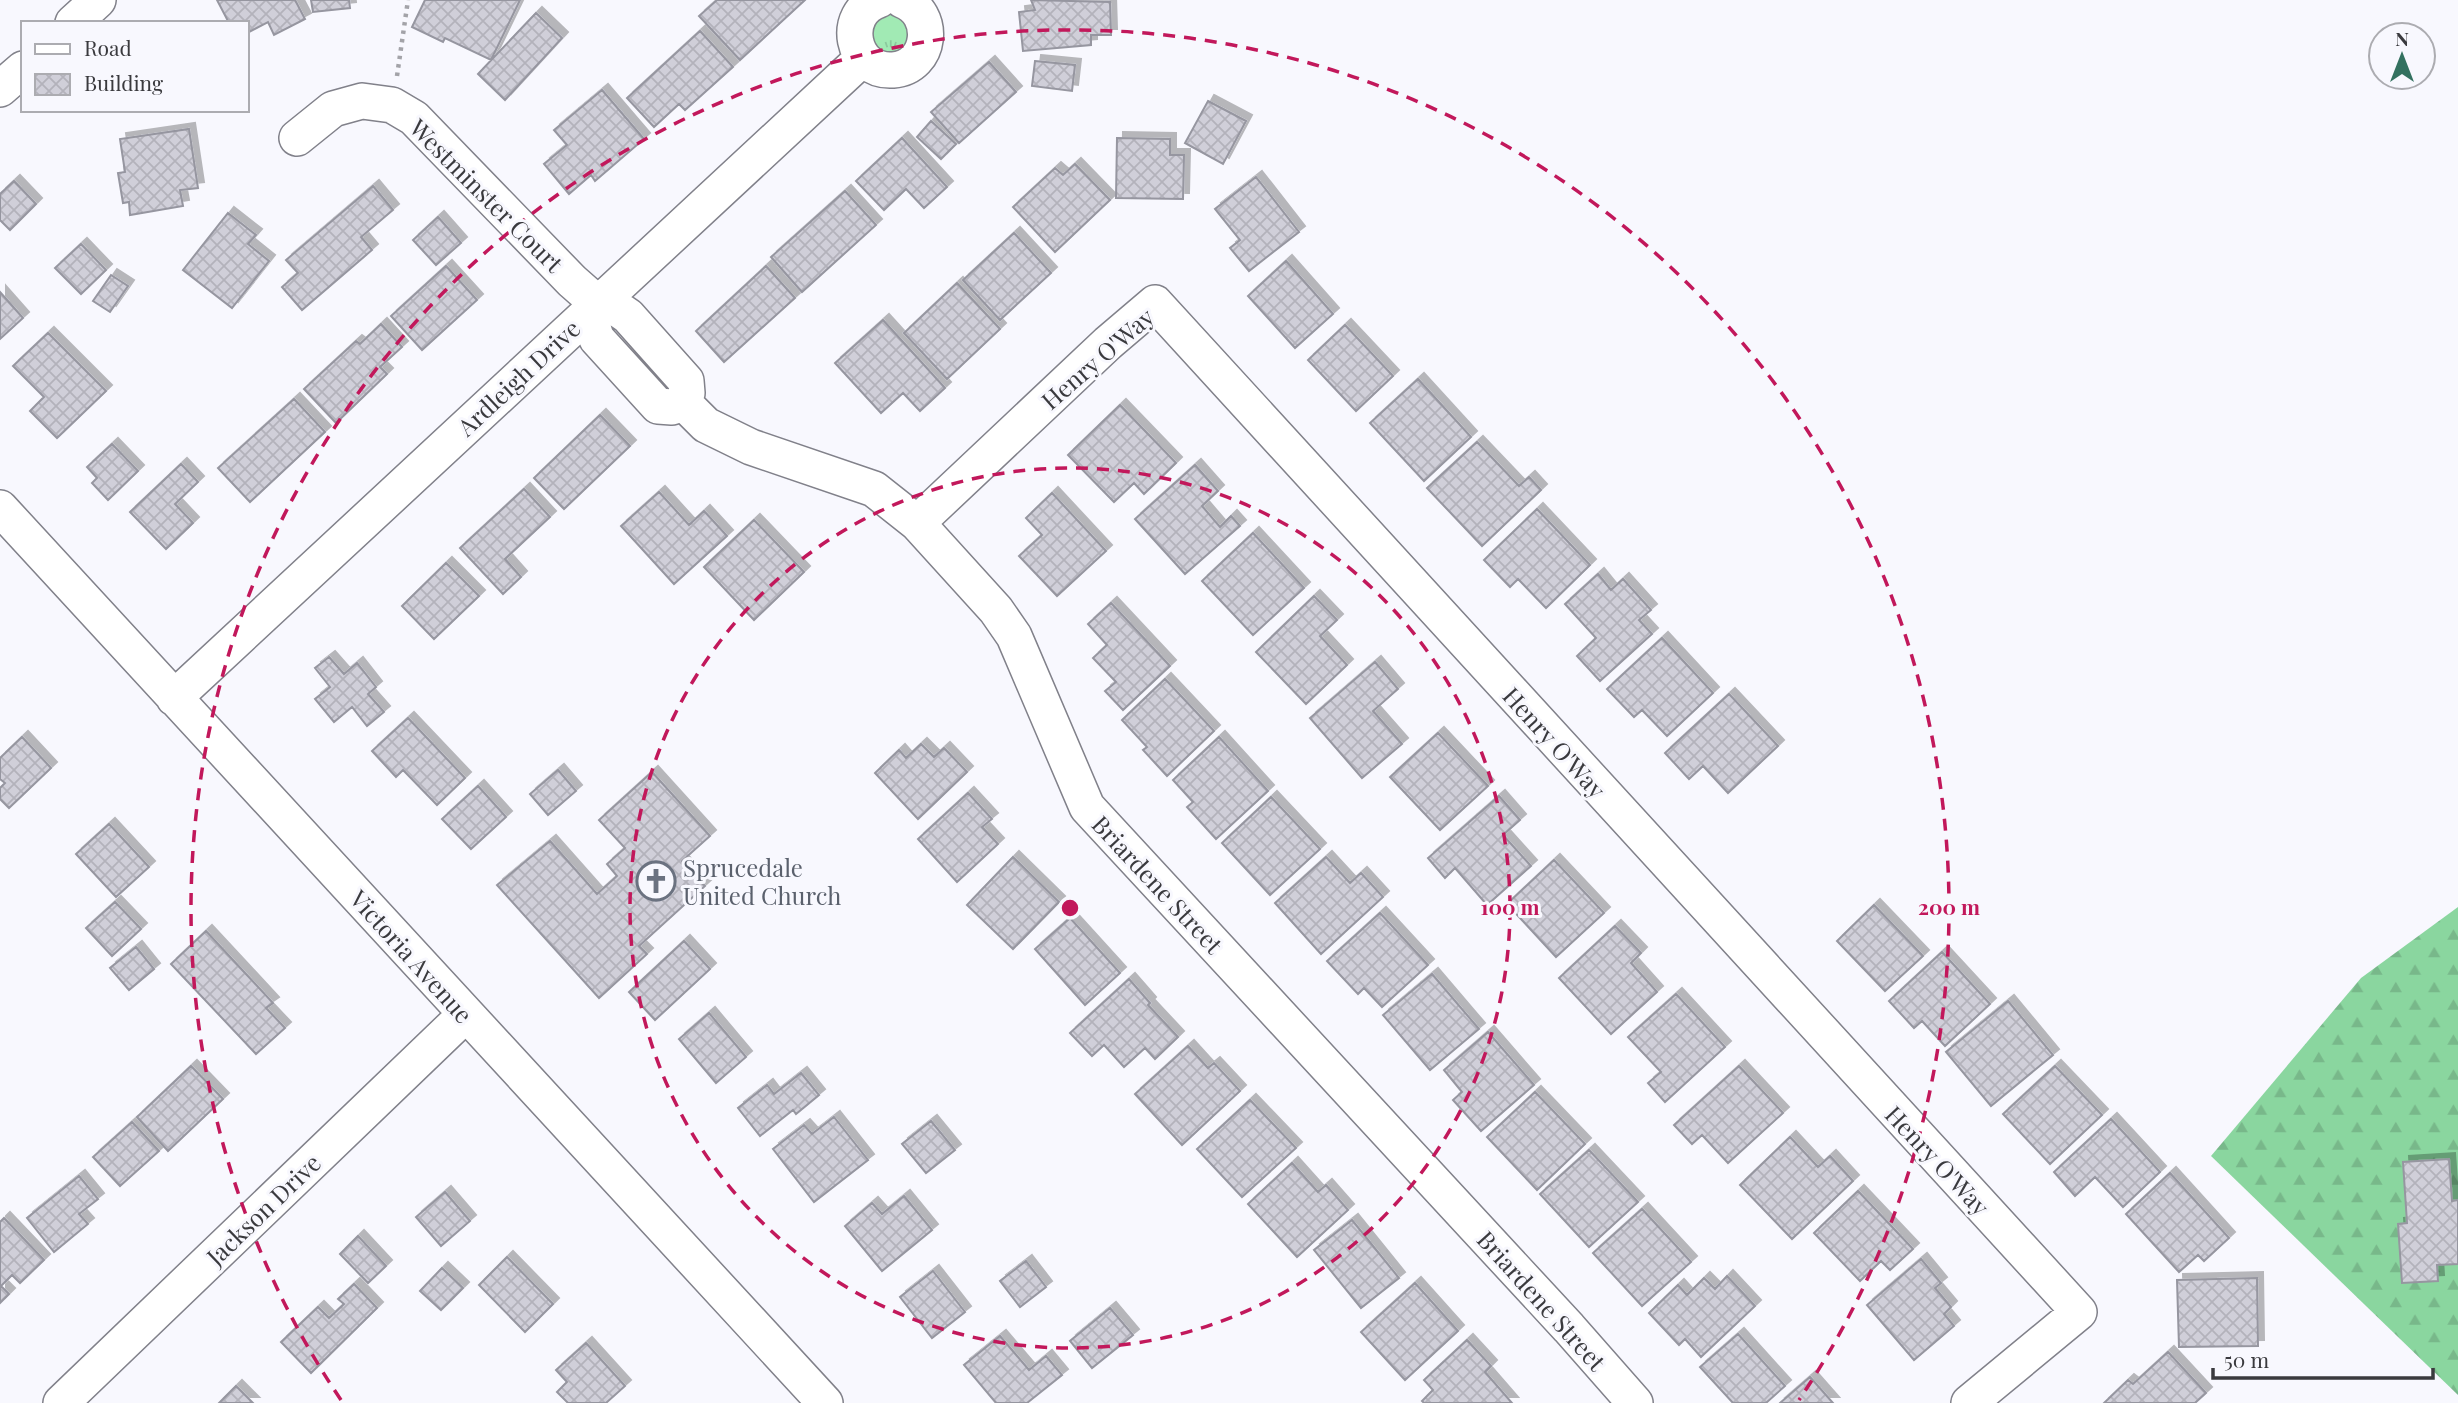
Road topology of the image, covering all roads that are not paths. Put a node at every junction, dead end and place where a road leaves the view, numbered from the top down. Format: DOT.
graph roads {
  1 [pos="98,0"];
  2 [pos="879,0"];
  3 [pos="902,0"];
  4 [pos="75,21"];
  5 [pos="863,58"];
  6 [pos="21,71"];
  7 [pos="0,89"];
  8 [pos="297,138"];
  9 [pos="597,303"];
  10 [pos="0,508"];
  11 [pos="917,523"];
  12 [pos="174,698"];
  13 [pos="466,1015"];
  14 [pos="61,1403"];
  15 [pos="825,1403"];
  16 [pos="1635,1403"];
  17 [pos="1969,1403"];
  1 -- 4 [label="street"];
  2 -- 5 [label="street"];
  3 -- 5 [label="street"];
  5 -- 9 [label="street, Ardleigh Drive"];
  6 -- 7 [label="street"];
  8 -- 9 [label="street, Westminster Court"];
  9 -- 11 [label="street, Briardene Street"];
  9 -- 12 [label="street, Ardleigh Drive"];
  10 -- 12 [label="street, Victoria Avenue"];
  11 -- 16 [label="street, Briardene Street"];
  11 -- 17 [label="street, Henry O'Way"];
  12 -- 13 [label="street, Victoria Avenue"];
  13 -- 14 [label="street, Jackson Drive"];
  13 -- 15 [label="street, Victoria Avenue"];
}
